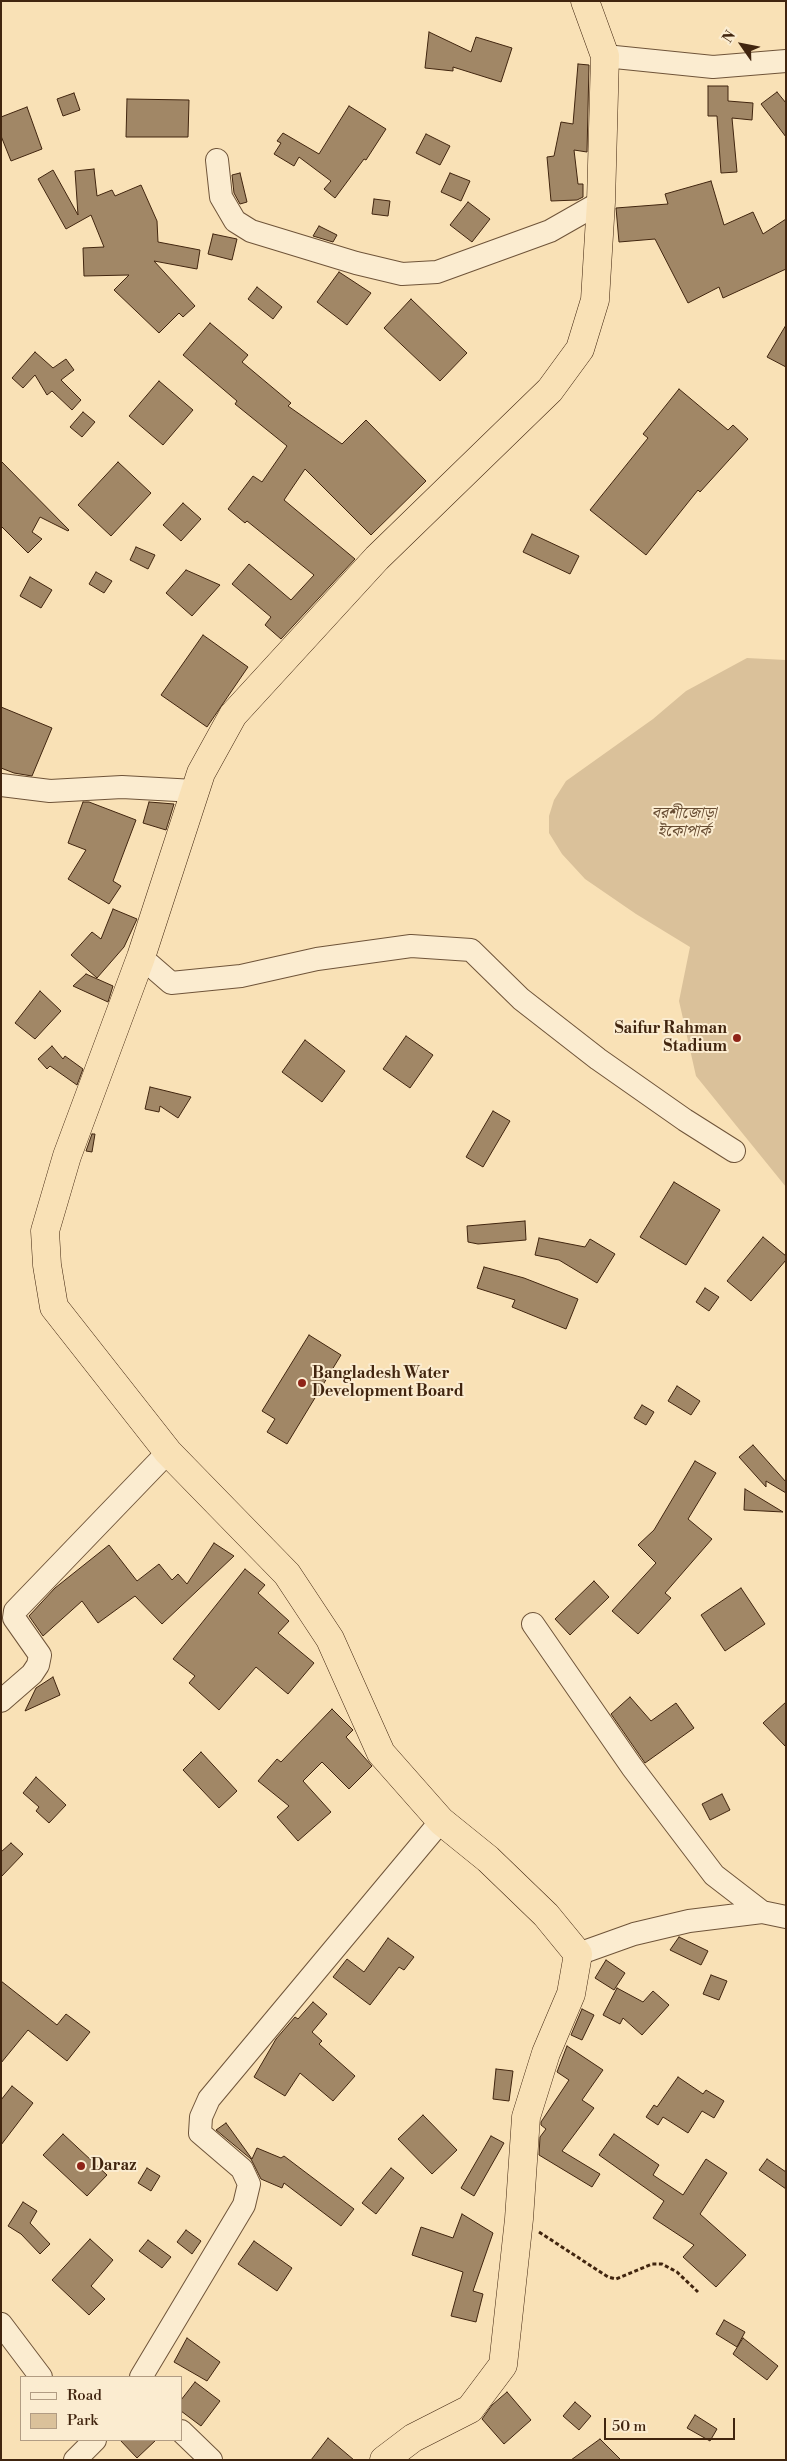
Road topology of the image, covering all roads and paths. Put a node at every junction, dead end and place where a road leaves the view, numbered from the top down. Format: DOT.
graph roads {
  1 [pos="585,1"];
  2 [pos="605,56"];
  3 [pos="786,61"];
  4 [pos="217,160"];
  5 [pos="601,202"];
  6 [pos="1,784"];
  7 [pos="195,791"];
  8 [pos="141,957"];
  9 [pos="734,1151"];
  10 [pos="168,1452"];
  11 [pos="533,1624"];
  12 [pos="1,1701"];
  13 [pos="440,1821"];
  14 [pos="762,1912"];
  15 [pos="786,1917"];
  16 [pos="578,1954"];
  17 [pos="520,2219"];
  18 [pos="698,2292"];
  19 [pos="1,2324"];
  20 [pos="40,2376"];
  21 [pos="142,2376"];
  22 [pos="182,2432"];
  23 [pos="92,2441"];
  24 [pos="75,2460"];
  25 [pos="211,2460"];
  26 [pos="384,2460"];
  1 -- 2 [label="highway"];
  2 -- 3 [label="street"];
  2 -- 5 [label="highway"];
  4 -- 5 [label="street"];
  5 -- 7 [label="highway"];
  6 -- 7 [label="street"];
  7 -- 8 [label="highway"];
  8 -- 9 [label="street"];
  8 -- 10 [label="highway"];
  10 -- 12 [label="street"];
  10 -- 13 [label="highway"];
  11 -- 14 [label="street"];
  13 -- 16 [label="highway"];
  13 -- 21 [label="street"];
  14 -- 15 [label="street"];
  14 -- 16 [label="street"];
  16 -- 17 [label="highway"];
  17 -- 18 [label="path"];
  17 -- 26 [label="highway"];
  19 -- 20 [label="street"];
  22 -- 25 [label="street"];
  23 -- 24 [label="street"];
}
